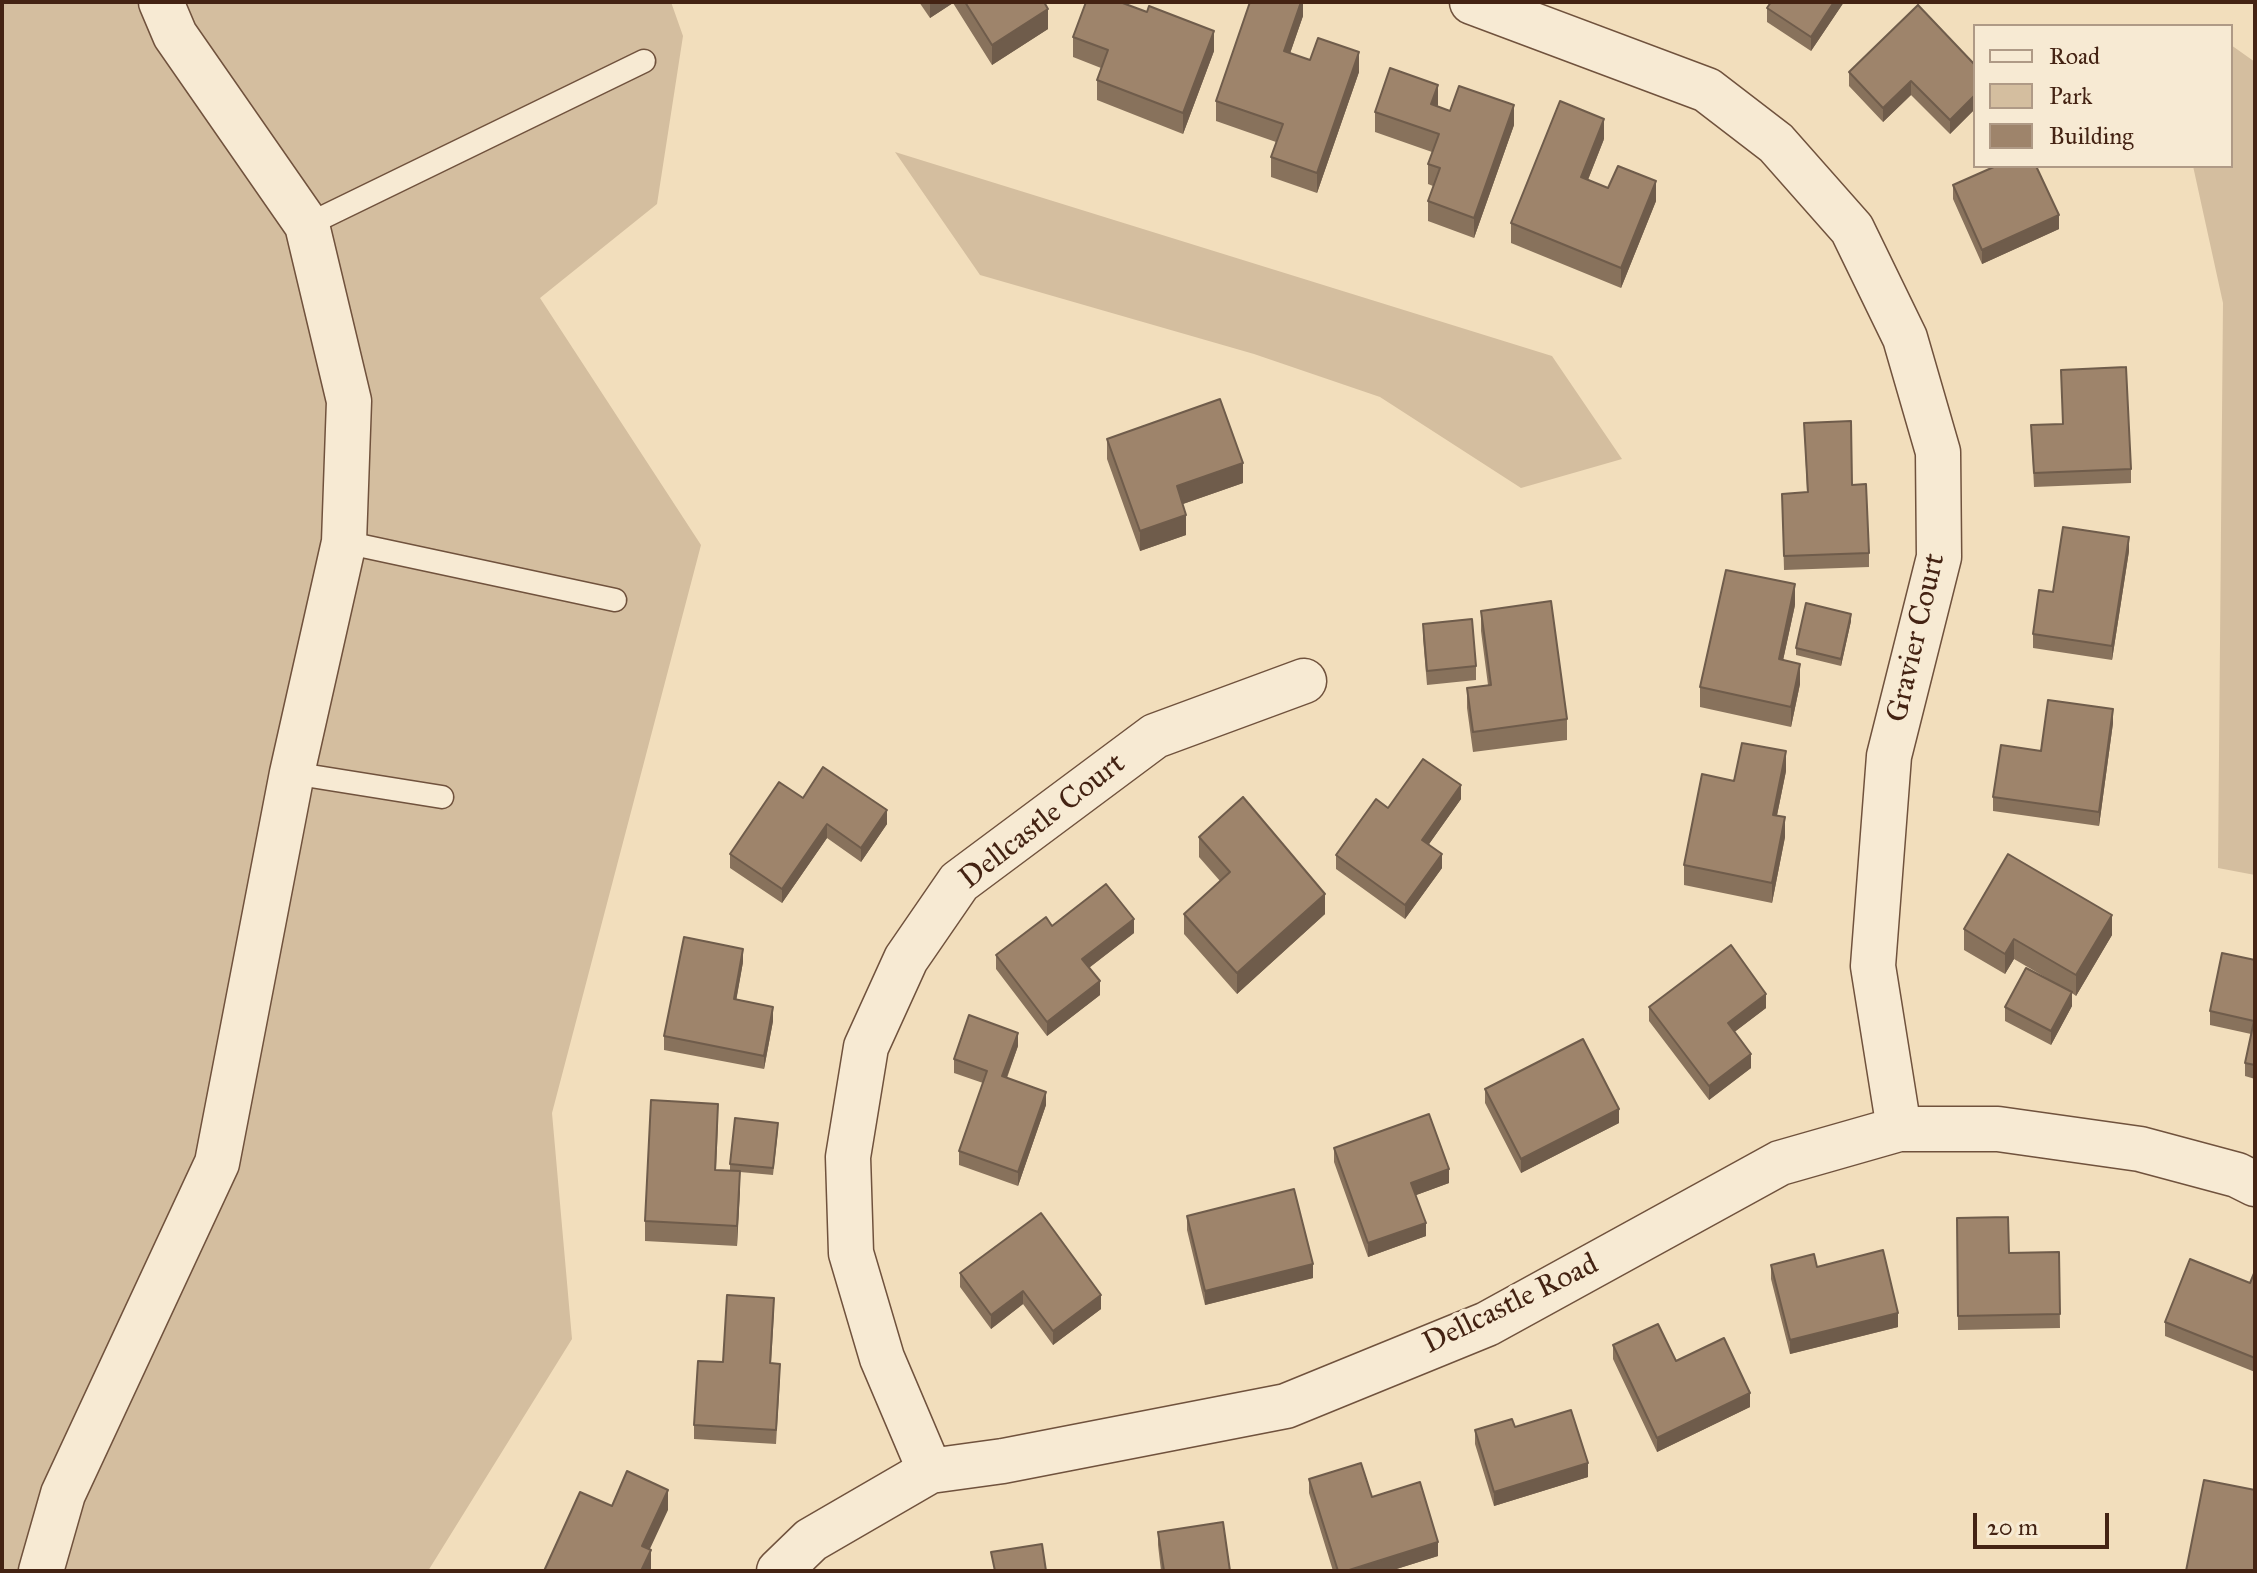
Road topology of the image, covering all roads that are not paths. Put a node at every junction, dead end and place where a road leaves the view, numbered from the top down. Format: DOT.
graph roads {
  1 [pos="161,2"];
  2 [pos="1472,2"];
  3 [pos="644,61"];
  4 [pos="307,225"];
  5 [pos="344,542"];
  6 [pos="615,600"];
  7 [pos="1304,681"];
  8 [pos="292,773"];
  9 [pos="442,797"];
  10 [pos="1899,1129"];
  11 [pos="2255,1184"];
  12 [pos="930,1471"];
  13 [pos="41,1571"];
  14 [pos="779,1571"];
  1 -- 4 [label="street"];
  2 -- 10 [label="street, Gravier Court"];
  3 -- 4 [label="lane"];
  4 -- 5 [label="street"];
  5 -- 6 [label="lane"];
  5 -- 8 [label="street"];
  7 -- 12 [label="street, Dellcastle Court"];
  8 -- 9 [label="lane"];
  8 -- 13 [label="street"];
  10 -- 11 [label="street, Dellcastle Road"];
  10 -- 12 [label="street, Dellcastle Road"];
  12 -- 14 [label="street, Dellcastle Road"];
}
